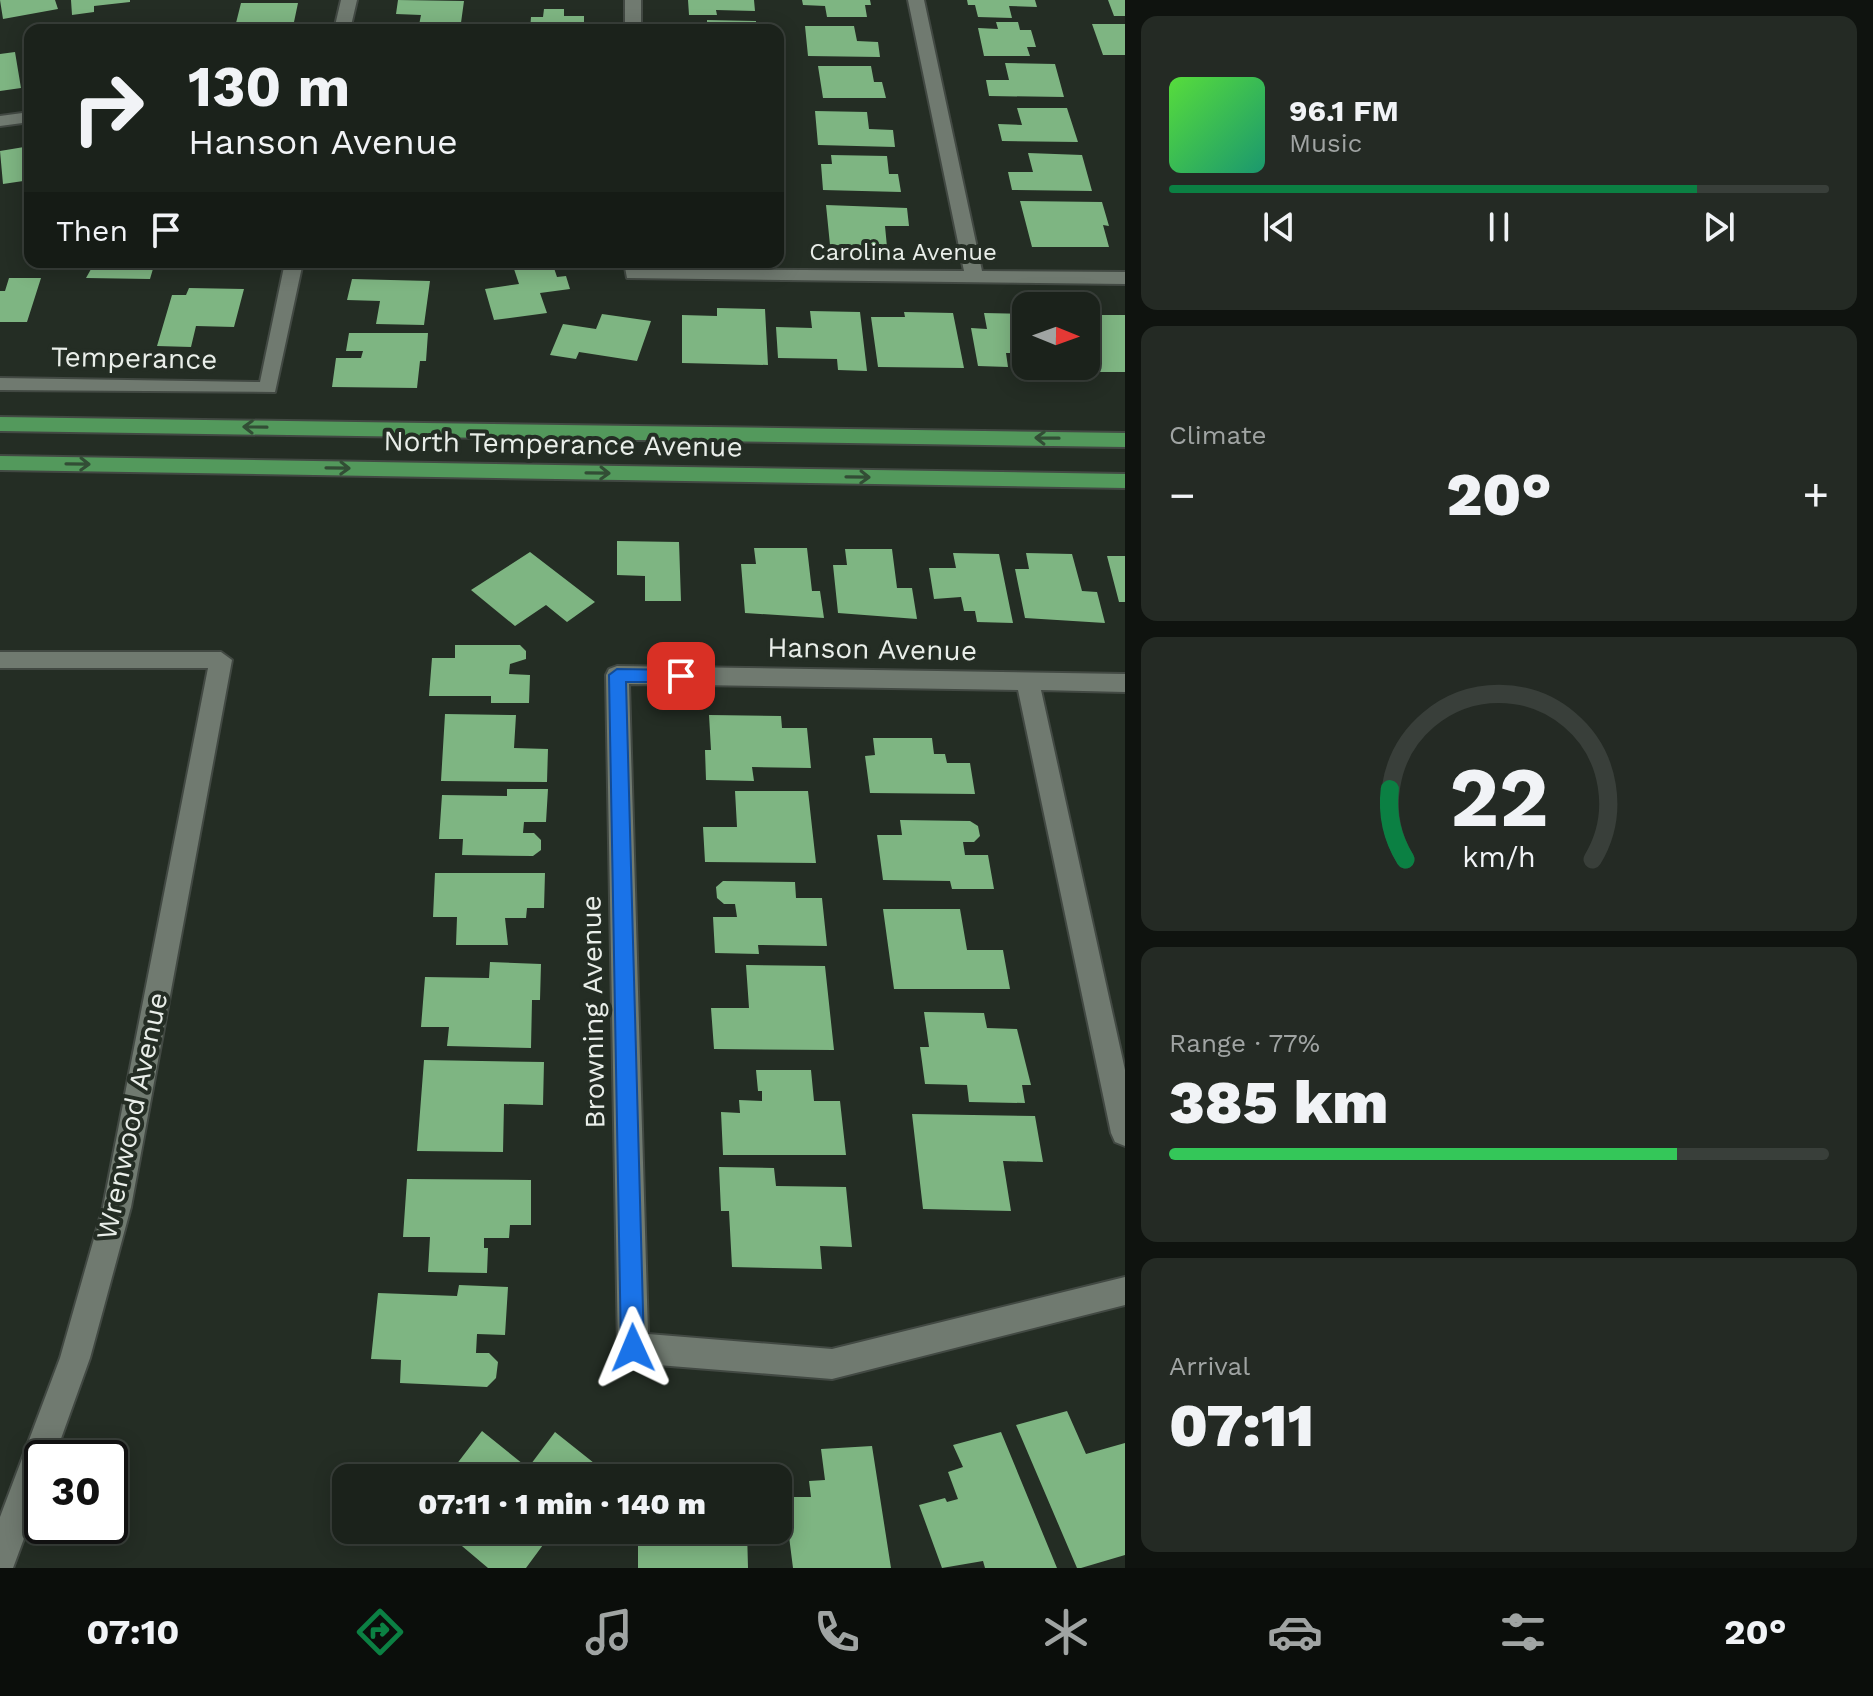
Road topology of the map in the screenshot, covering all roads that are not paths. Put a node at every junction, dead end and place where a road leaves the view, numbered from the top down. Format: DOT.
graph roads {
  1 [pos="349,0"];
  2 [pos="633,0"];
  3 [pos="916,0"];
  4 [pos="343,24"];
  5 [pos="633,24"];
  6 [pos="24,118"];
  7 [pos="0,121"];
  8 [pos="293,268"];
  9 [pos="633,268"];
  10 [pos="974,276"];
  11 [pos="1125,278"];
  12 [pos="0,384"];
  13 [pos="0,424"];
  14 [pos="1125,440"];
  15 [pos="0,463"];
  16 [pos="1125,481"];
  17 [pos="0,660"];
  18 [pos="617,675"];
  19 [pos="1028,681"];
  20 [pos="1125,683"];
  21 [pos="1115,1037"];
  22 [pos="1125,1133"];
  23 [pos="1125,1291"];
  24 [pos="0,1560"];
  1 -- 4 [label="street"];
  2 -- 5 [label="street"];
  3 -- 10 [label="street"];
  6 -- 7 [label="street"];
  8 -- 12 [label="street, Temperance"];
  9 -- 10 [label="street, Carolina Avenue"];
  10 -- 11 [label="street, Carolina Avenue"];
  14 -- 13 [label="main road, North Temperance Avenue, one-way"];
  15 -- 16 [label="main road, North Temperance Avenue, one-way"];
  17 -- 24 [label="street, Wrenwood Avenue"];
  18 -- 19 [label="street, Hanson Avenue"];
  18 -- 23 [label="street, Browning Avenue"];
  19 -- 20 [label="street, Hanson Avenue"];
  19 -- 21 [label="street"];
  21 -- 22 [label="street"];
}
